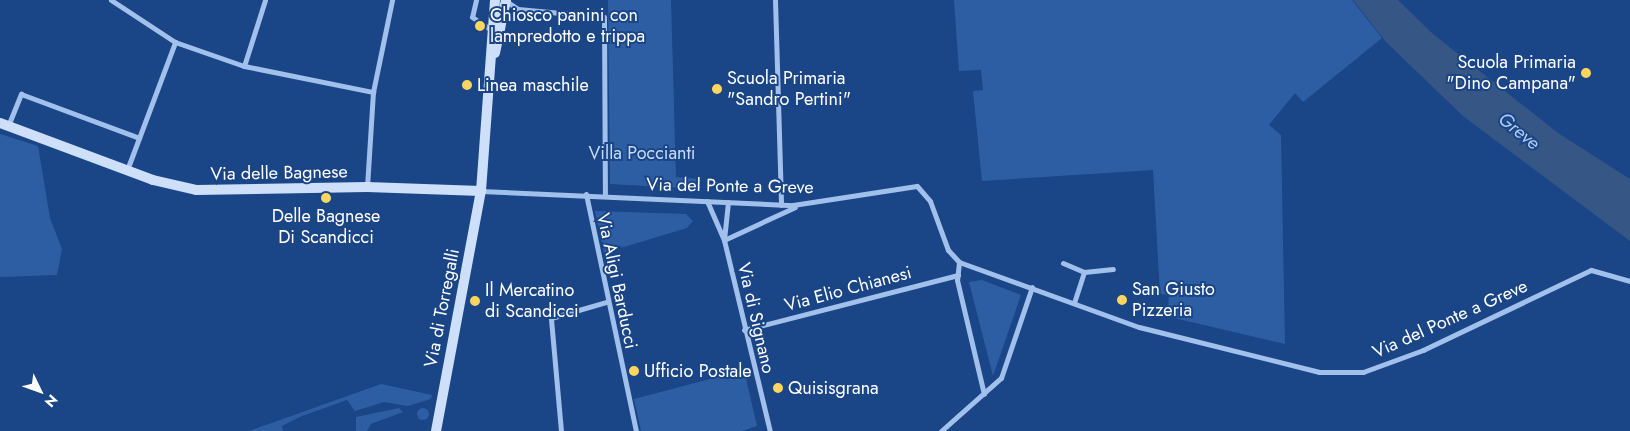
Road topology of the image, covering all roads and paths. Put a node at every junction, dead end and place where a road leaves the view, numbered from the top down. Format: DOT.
graph roads {
  1 [pos="112,0"];
  2 [pos="265,0"];
  3 [pos="392,0"];
  4 [pos="476,0"];
  5 [pos="495,0"];
  6 [pos="506,0"];
  7 [pos="775,0"];
  8 [pos="490,29"];
  9 [pos="175,42"];
  10 [pos="244,66"];
  11 [pos="490,74"];
  12 [pos="373,92"];
  13 [pos="4,125"];
  14 [pos="139,138"];
  15 [pos="127,171"];
  16 [pos="367,187"];
  17 [pos="481,191"];
  18 [pos="586,194"];
  19 [pos="605,194"];
  20 [pos="707,201"];
  21 [pos="728,202"];
  22 [pos="802,204"];
  23 [pos="781,205"];
  24 [pos="724,240"];
  25 [pos="959,262"];
  26 [pos="1063,263"];
  27 [pos="1113,269"];
  28 [pos="1084,272"];
  29 [pos="958,274"];
  30 [pos="1630,281"];
  31 [pos="1032,287"];
  32 [pos="606,302"];
  33 [pos="1074,302"];
  34 [pos="744,330"];
  35 [pos="984,394"];
  36 [pos="436,431"];
  37 [pos="561,431"];
  38 [pos="636,431"];
  39 [pos="770,431"];
  40 [pos="940,431"];
  1 -- 9 [label="street"];
  2 -- 10 [label="street"];
  3 -- 12 [label="street"];
  4 -- 8 [label="street"];
  5 -- 8 [label="main road"];
  6 -- 11 [label="main road"];
  6 -- 19 [label="street"];
  7 -- 23 [label="street"];
  8 -- 11 [label="main road"];
  9 -- 10 [label="street"];
  9 -- 14 [label="street"];
  10 -- 12 [label="street"];
  11 -- 17 [label="main road, Via di Torregalli"];
  12 -- 16 [label="street"];
  13 -- 14 [label="street"];
  13 -- 15 [label="main road, Via delle Bagnese"];
  14 -- 15 [label="street"];
  15 -- 16 [label="main road, Via delle Bagnese"];
  16 -- 17 [label="main road, Via delle Bagnese"];
  17 -- 18 [label="street, Via del Ponte a Greve"];
  17 -- 36 [label="main road, Via di Torregalli"];
  18 -- 19 [label="street, Via del Ponte a Greve"];
  18 -- 32 [label="street, Via Aligi Barducci"];
  19 -- 20 [label="street, Via del Ponte a Greve"];
  20 -- 21 [label="street, Via del Ponte a Greve"];
  20 -- 24 [label="street"];
  21 -- 23 [label="street, Via del Ponte a Greve"];
  21 -- 24 [label="street"];
  22 -- 23 [label="street, Via del Ponte a Greve"];
  22 -- 24 [label="street"];
  22 -- 25 [label="street, Via del Ponte a Greve"];
  24 -- 34 [label="street, Via di Signano"];
  25 -- 29 [label="street"];
  25 -- 31 [label="street, Via del Ponte a Greve"];
  26 -- 28 [label="street"];
  27 -- 28 [label="street"];
  28 -- 33 [label="street"];
  29 -- 34 [label="street, Via Elio Chianesi"];
  29 -- 35 [label="street"];
  30 -- 33 [label="street, Via del Ponte a Greve"];
  31 -- 33 [label="street, Via del Ponte a Greve"];
  31 -- 35 [label="street"];
  32 -- 37 [label="street"];
  32 -- 38 [label="street, Via Aligi Barducci"];
  34 -- 39 [label="street, Via di Signano"];
  35 -- 40 [label="street"];
}
